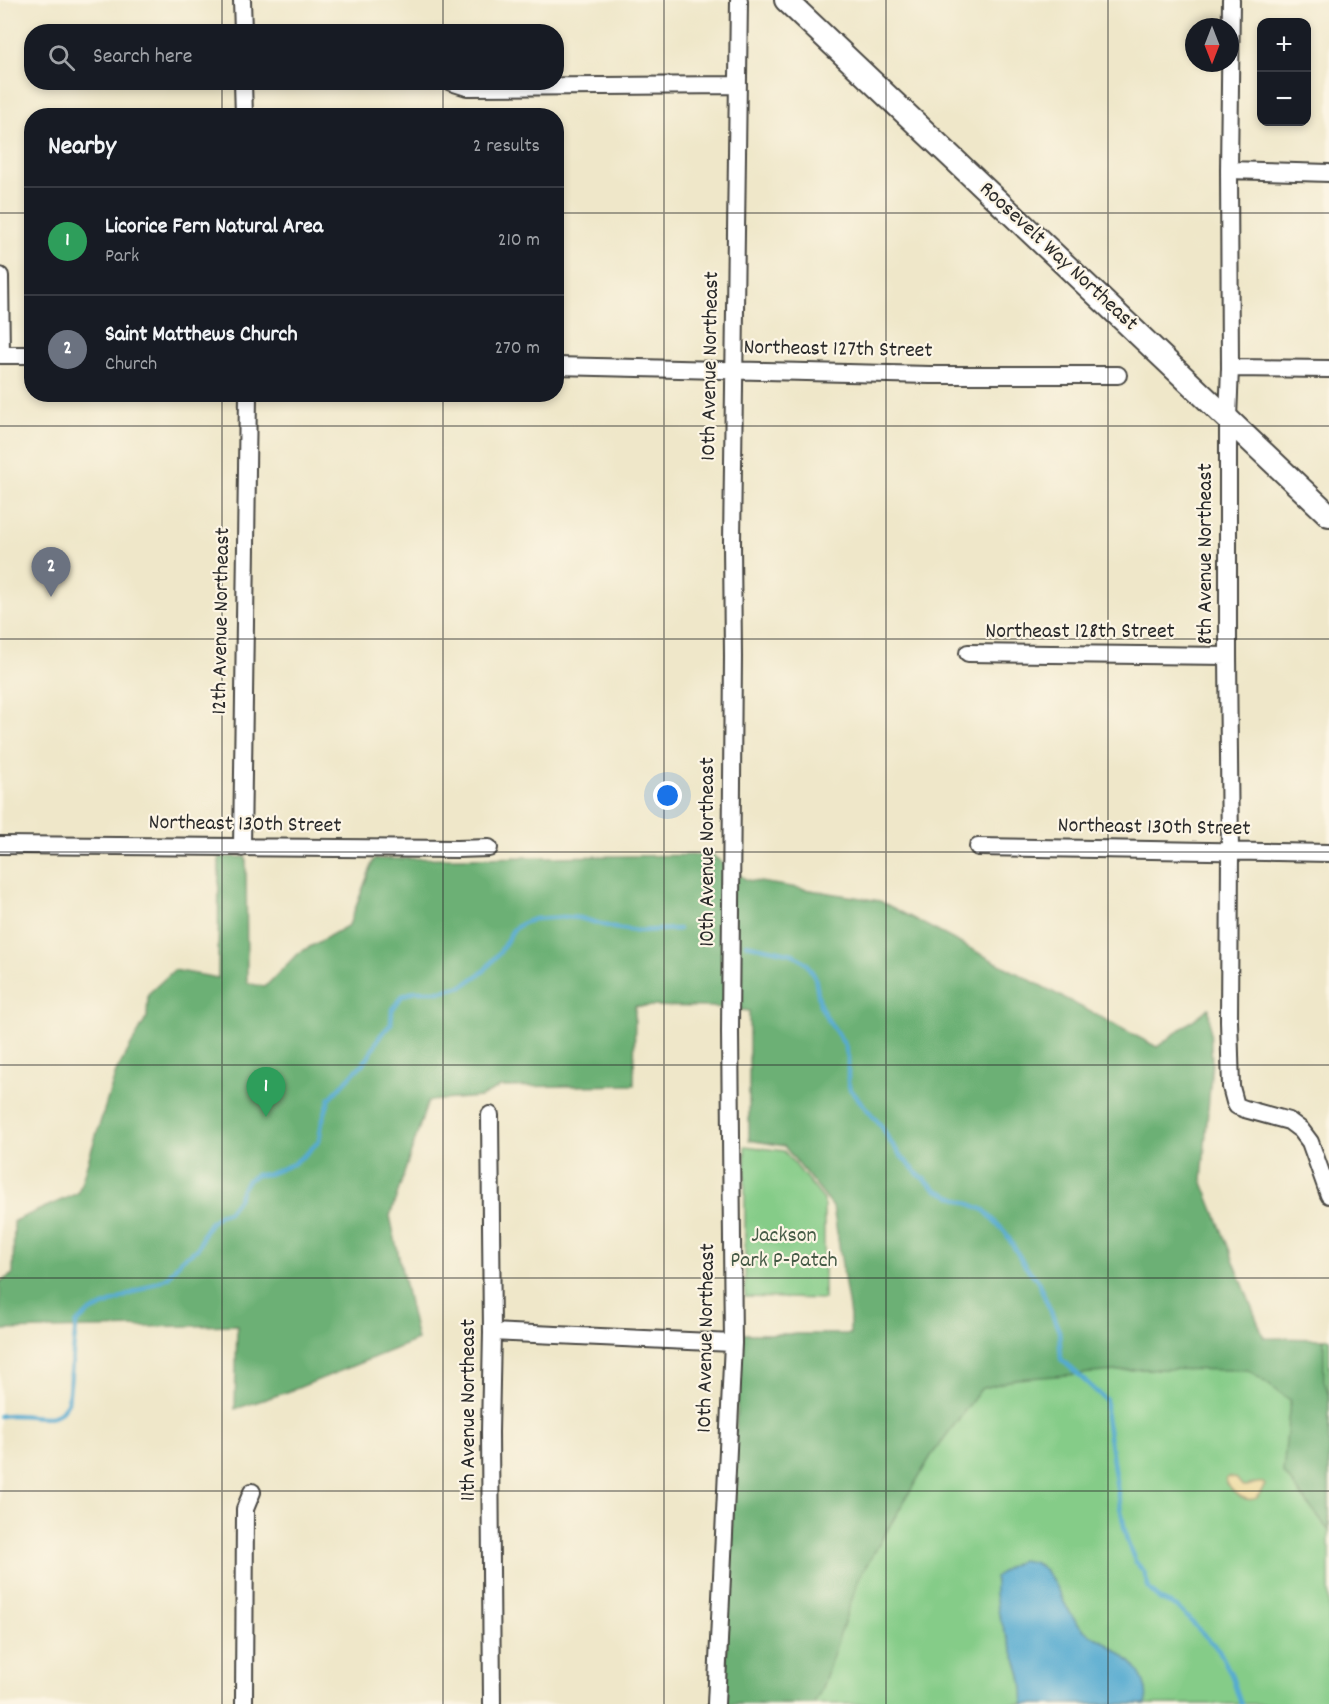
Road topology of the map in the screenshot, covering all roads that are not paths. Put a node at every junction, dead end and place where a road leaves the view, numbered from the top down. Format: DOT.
graph roads {
  1 [pos="242,0"];
  2 [pos="739,0"];
  3 [pos="786,0"];
  4 [pos="1231,0"];
  5 [pos="243,24"];
  6 [pos="736,86"];
  7 [pos="564,87"];
  8 [pos="243,90"];
  9 [pos="244,108"];
  10 [pos="1229,170"];
  11 [pos="1329,173"];
  12 [pos="0,276"];
  13 [pos="0,355"];
  14 [pos="24,355"];
  15 [pos="564,366"];
  16 [pos="1230,368"];
  17 [pos="1329,369"];
  18 [pos="733,370"];
  19 [pos="1118,375"];
  20 [pos="248,402"];
  21 [pos="1228,418"];
  22 [pos="1329,515"];
  23 [pos="968,653"];
  24 [pos="1228,656"];
  25 [pos="0,845"];
  26 [pos="242,848"];
  27 [pos="489,848"];
  28 [pos="978,848"];
  29 [pos="1230,853"];
  30 [pos="1329,853"];
  31 [pos="490,1115"];
  32 [pos="1329,1195"];
  33 [pos="492,1332"];
  34 [pos="733,1343"];
  35 [pos="252,1492"];
  36 [pos="244,1704"];
  37 [pos="492,1704"];
  38 [pos="716,1704"];
  1 -- 5 [label="street"];
  2 -- 6 [label="street, 10th Avenue Northeast"];
  3 -- 21 [label="main road, Roosevelt Way Northeast"];
  4 -- 10 [label="street, 8th Avenue Northeast"];
  6 -- 7 [label="street"];
  6 -- 18 [label="street, 10th Avenue Northeast"];
  8 -- 9 [label="street"];
  10 -- 11 [label="street"];
  10 -- 16 [label="street, 8th Avenue Northeast"];
  12 -- 13 [label="street"];
  13 -- 14 [label="street"];
  15 -- 18 [label="street, Northeast 127th Street"];
  16 -- 17 [label="street"];
  16 -- 21 [label="street, 8th Avenue Northeast"];
  18 -- 19 [label="street, Northeast 127th Street"];
  18 -- 34 [label="street, 10th Avenue Northeast"];
  20 -- 26 [label="street, 12th Avenue Northeast"];
  21 -- 22 [label="main road, Roosevelt Way Northeast"];
  21 -- 24 [label="street, 8th Avenue Northeast"];
  23 -- 24 [label="street, Northeast 128th Street"];
  24 -- 29 [label="street, 8th Avenue Northeast"];
  25 -- 26 [label="street, Northeast 130th Street"];
  26 -- 27 [label="street, Northeast 130th Street"];
  28 -- 29 [label="street, Northeast 130th Street"];
  29 -- 30 [label="street, Northeast 130th Street"];
  29 -- 32 [label="street, 8th Avenue Northeast"];
  31 -- 33 [label="street, 11th Avenue Northeast"];
  33 -- 34 [label="street"];
  33 -- 37 [label="street, 11th Avenue Northeast"];
  34 -- 38 [label="street, 10th Avenue Northeast"];
  35 -- 36 [label="street"];
}
